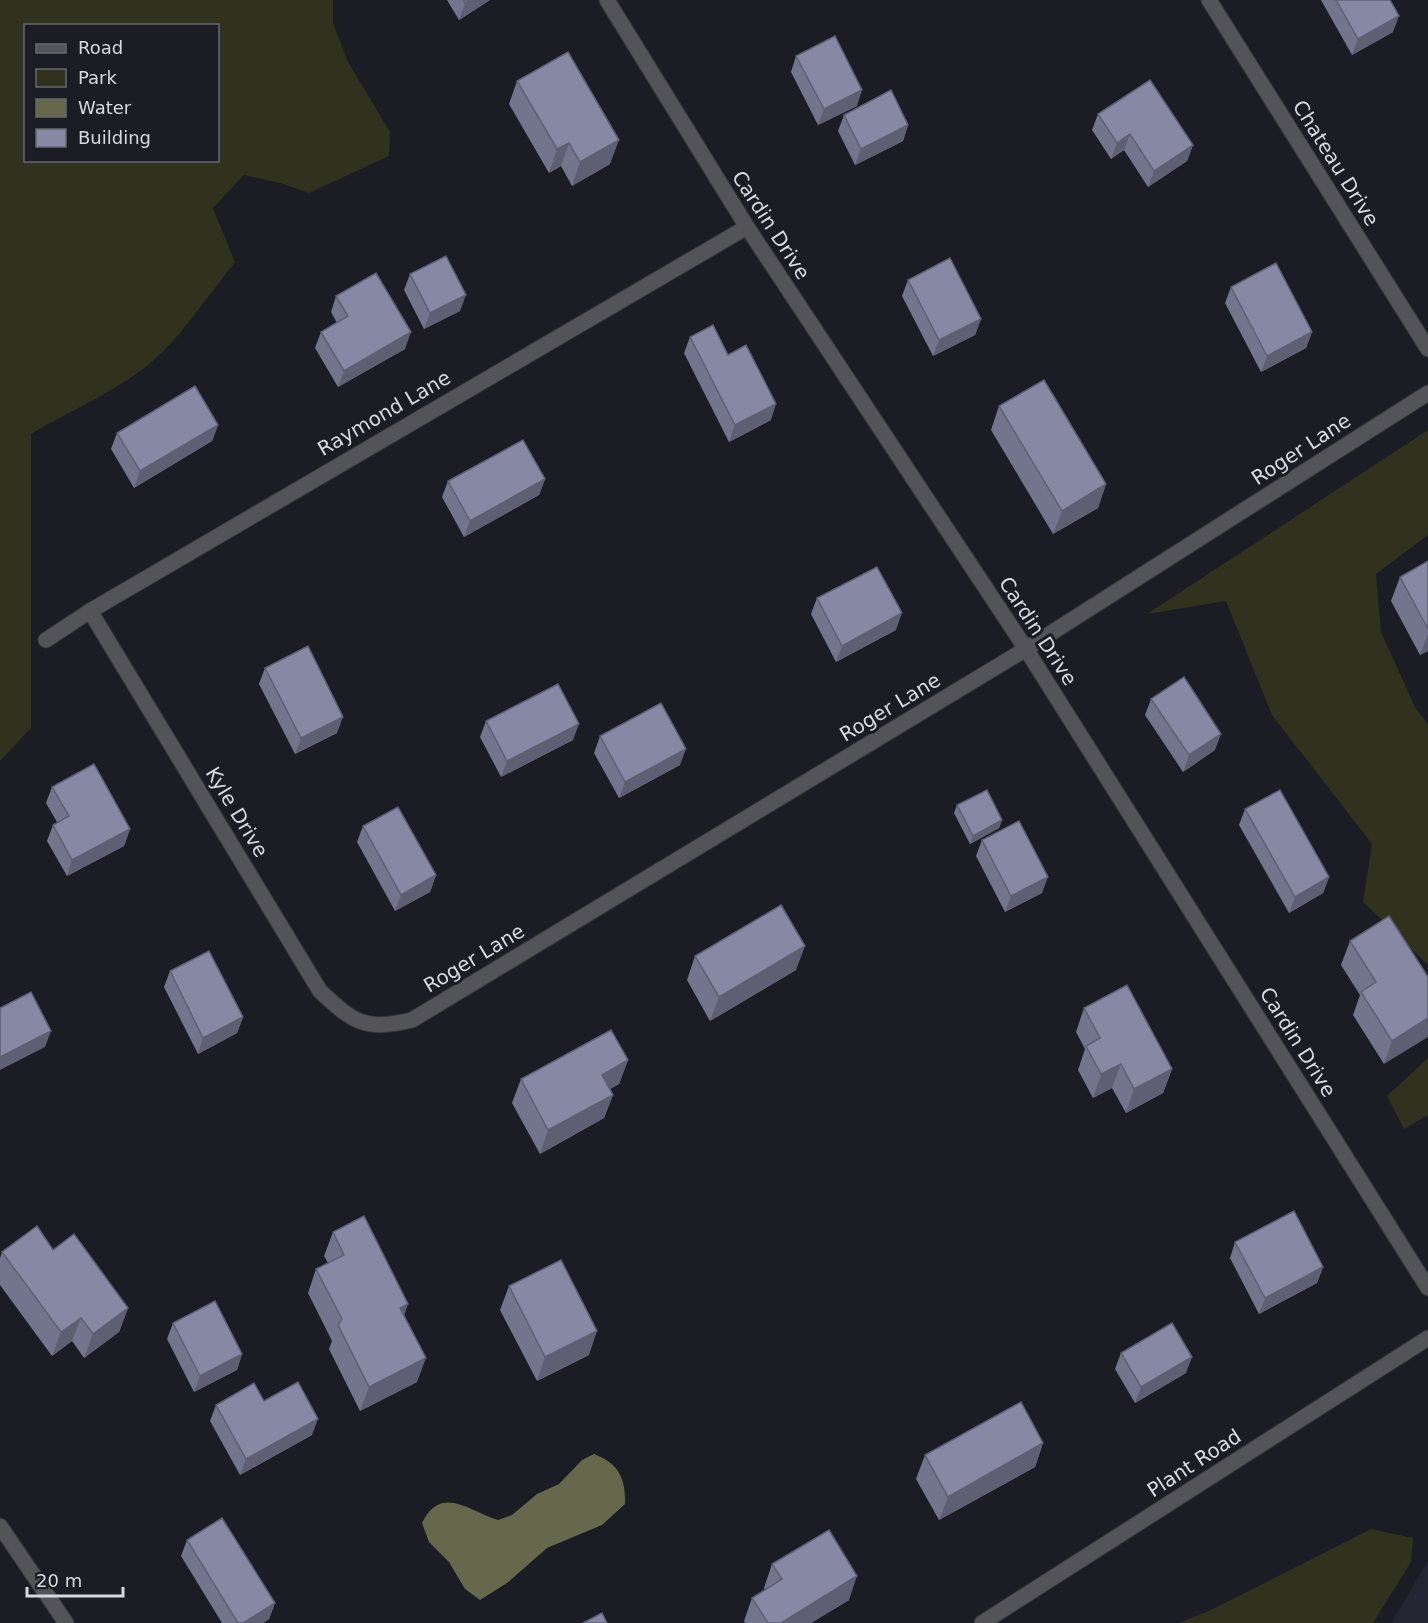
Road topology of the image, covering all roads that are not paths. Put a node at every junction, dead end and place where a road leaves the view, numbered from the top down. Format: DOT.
graph roads {
  1 [pos="607,0"];
  2 [pos="1209,0"];
  3 [pos="747,227"];
  4 [pos="1428,349"];
  5 [pos="1428,393"];
  6 [pos="90,611"];
  7 [pos="46,640"];
  8 [pos="1026,649"];
  9 [pos="361,1023"];
  10 [pos="1428,1288"];
  11 [pos="1428,1338"];
  12 [pos="0,1526"];
  13 [pos="66,1623"];
  14 [pos="982,1623"];
  1 -- 3 [label="street, Cardin Drive"];
  2 -- 4 [label="street, Chateau Drive"];
  3 -- 6 [label="street, Raymond Lane"];
  3 -- 8 [label="street, Cardin Drive"];
  5 -- 8 [label="street, Roger Lane"];
  6 -- 7 [label="street, Raymond Lane"];
  6 -- 9 [label="street, Kyle Drive"];
  8 -- 9 [label="street, Roger Lane"];
  8 -- 10 [label="street, Cardin Drive"];
  11 -- 14 [label="street, Plant Road"];
  12 -- 13 [label="street"];
}
